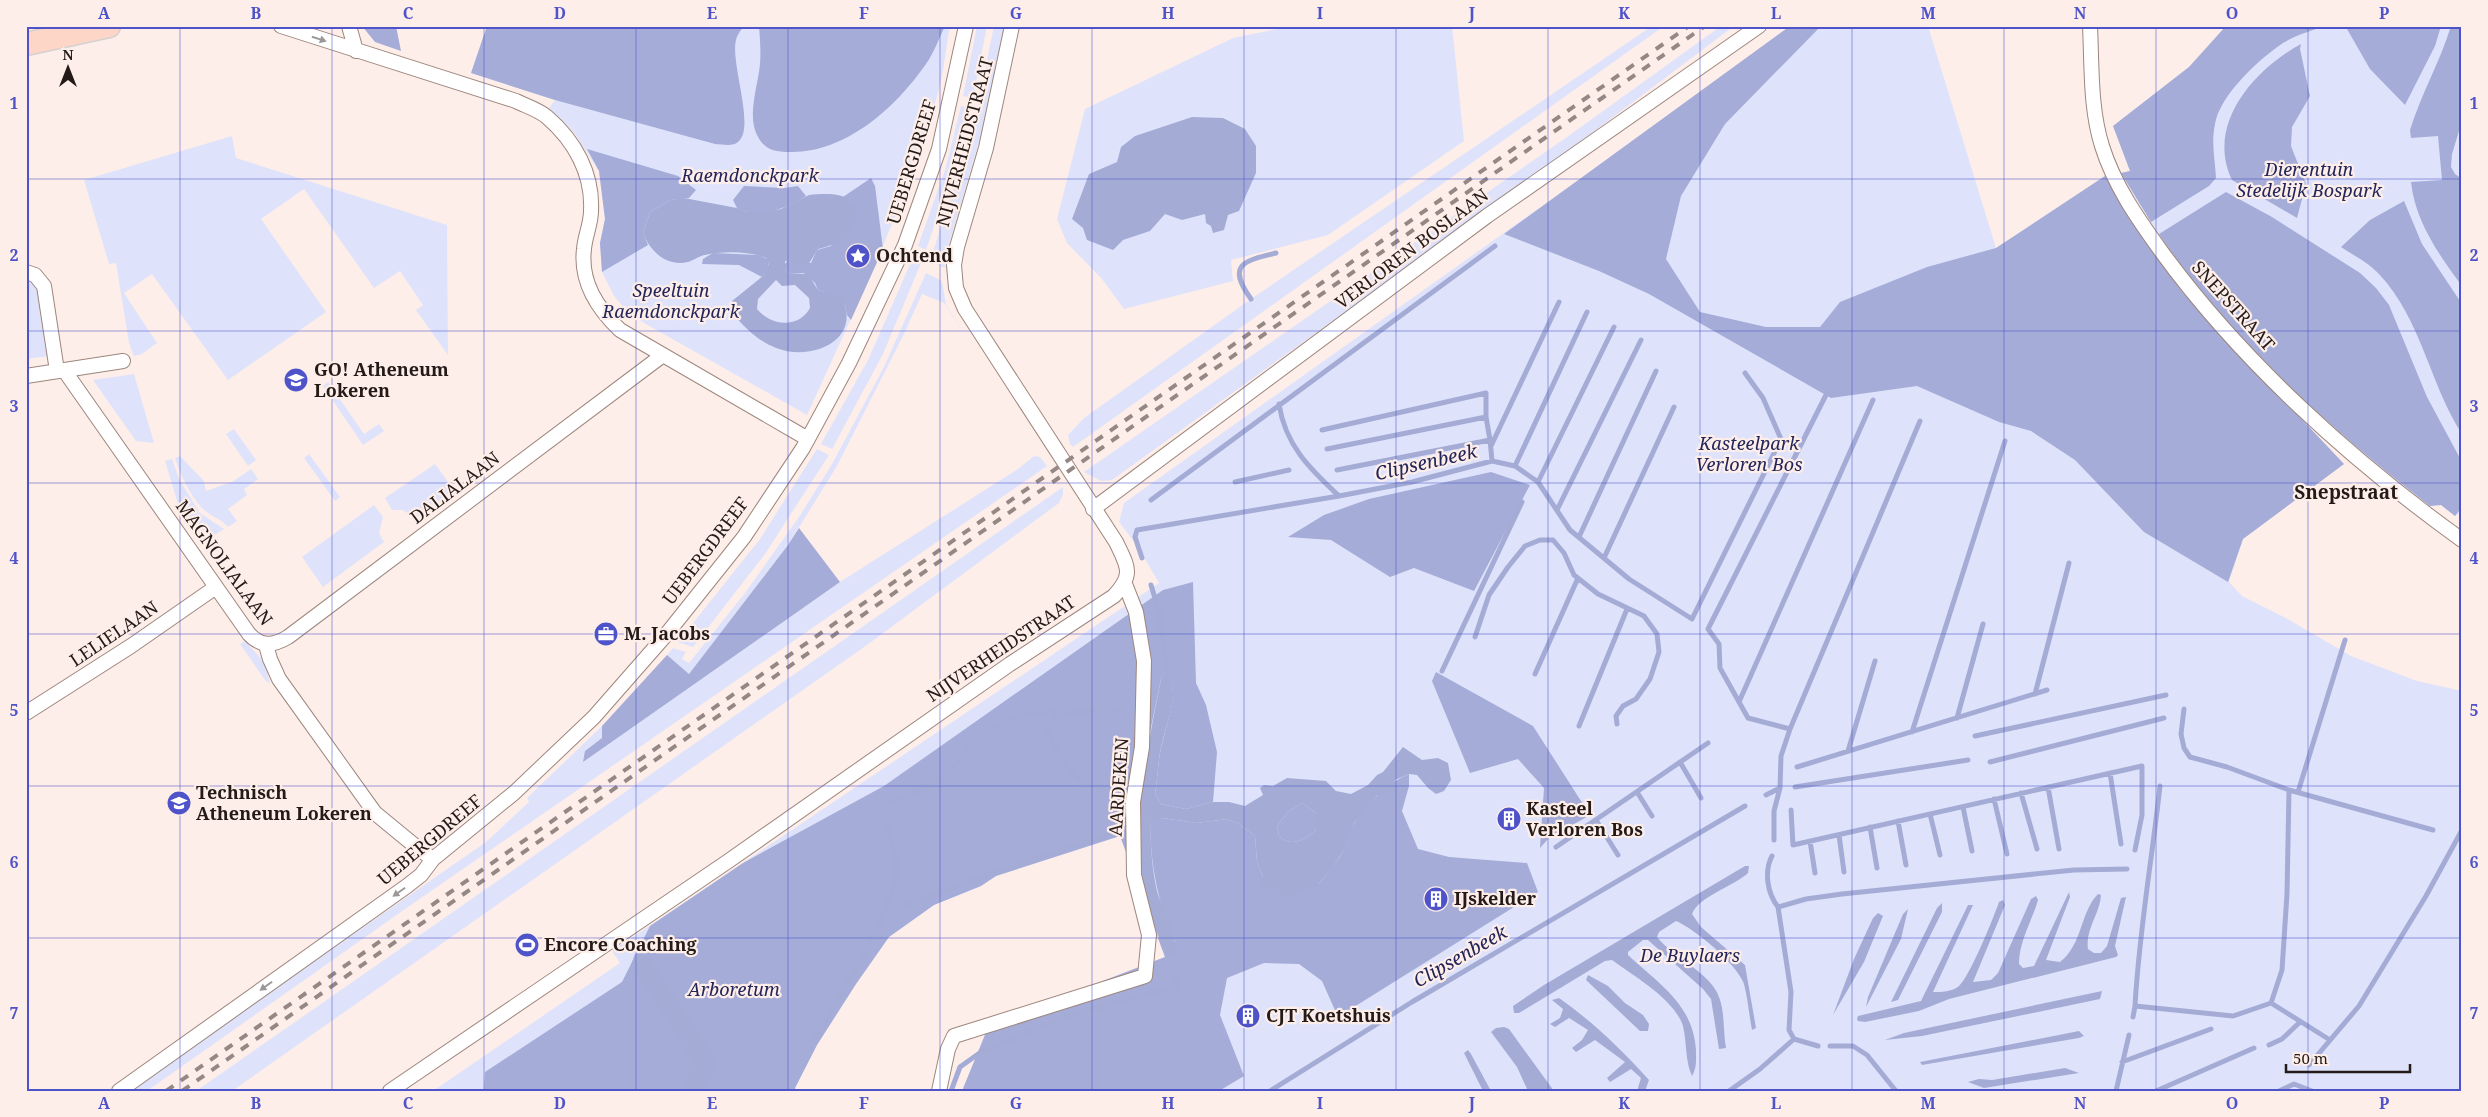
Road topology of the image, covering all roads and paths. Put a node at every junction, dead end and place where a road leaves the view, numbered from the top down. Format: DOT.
graph roads {
  1 [pos="109,26"];
  2 [pos="281,26"];
  3 [pos="348,26"];
  4 [pos="966,26"];
  5 [pos="1012,26"];
  6 [pos="1758,26"];
  7 [pos="2090,26"];
  8 [pos="68,31"];
  9 [pos="26,44"];
  10 [pos="356,51"];
  11 [pos="26,272"];
  12 [pos="664,355"];
  13 [pos="123,362"];
  14 [pos="61,371"];
  15 [pos="26,376"];
  16 [pos="808,439"];
  17 [pos="1093,509"];
  18 [pos="2462,540"];
  19 [pos="1125,584"];
  20 [pos="216,587"];
  21 [pos="266,645"];
  22 [pos="29,712"];
  23 [pos="433,859"];
  24 [pos="119,1091"];
  25 [pos="390,1091"];
  26 [pos="939,1091"];
  1 -- 8 [label="main road"];
  2 -- 10 [label="street, one-way"];
  3 -- 10 [label="street"];
  4 -- 16 [label="street, UEBERGDREEF"];
  5 -- 17 [label="street, NIJVERHEIDSTRAAT"];
  6 -- 17 [label="street, VERLOREN BOSLAAN"];
  7 -- 18 [label="street, SNEPSTRAAT"];
  8 -- 9 [label="main road"];
  10 -- 12 [label="street"];
  11 -- 14 [label="street"];
  12 -- 16 [label="street"];
  12 -- 21 [label="street, DALIALAAN"];
  13 -- 14 [label="street"];
  14 -- 15 [label="street"];
  14 -- 20 [label="street, MAGNOLIALAAN"];
  16 -- 23 [label="street, UEBERGDREEF"];
  17 -- 19 [label="street, NIJVERHEIDSTRAAT"];
  19 -- 25 [label="street, NIJVERHEIDSTRAAT"];
  19 -- 26 [label="street, AARDEKEN"];
  20 -- 21 [label="street, MAGNOLIALAAN"];
  20 -- 22 [label="street, LELIELAAN"];
  21 -- 23 [label="street, MAGNOLIALAAN"];
  23 -- 24 [label="street, UEBERGDREEF, one-way"];
}
